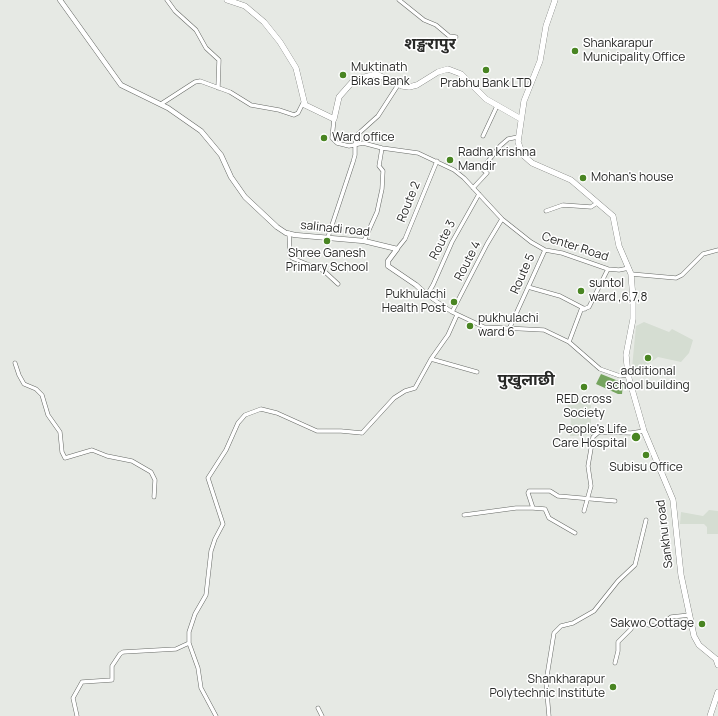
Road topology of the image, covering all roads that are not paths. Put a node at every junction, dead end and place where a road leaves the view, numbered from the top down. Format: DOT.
graph roads {
  1 [pos="60,0"];
  2 [pos="168,0"];
  3 [pos="227,0"];
  4 [pos="399,0"];
  5 [pos="555,0"];
  6 [pos="456,37"];
  7 [pos="398,84"];
  8 [pos="218,88"];
  9 [pos="303,103"];
  10 [pos="161,104"];
  11 [pos="497,106"];
  12 [pos="334,119"];
  13 [pos="521,120"];
  14 [pos="483,136"];
  15 [pos="518,137"];
  16 [pos="355,144"];
  17 [pos="382,148"];
  18 [pos="437,161"];
  19 [pos="473,188"];
  20 [pos="479,194"];
  21 [pos="597,202"];
  22 [pos="546,211"];
  23 [pos="502,219"];
  24 [pos="289,233"];
  25 [pos="328,237"];
  26 [pos="364,241"];
  27 [pos="397,248"];
  28 [pos="545,250"];
  29 [pos="718,250"];
  30 [pos="629,268"];
  31 [pos="608,269"];
  32 [pos="631,274"];
  33 [pos="338,284"];
  34 [pos="528,287"];
  35 [pos="427,295"];
  36 [pos="585,309"];
  37 [pos="452,312"];
  38 [pos="457,315"];
  39 [pos="510,328"];
  40 [pos="569,342"];
  41 [pos="431,359"];
  42 [pos="15,363"];
  43 [pos="477,372"];
  44 [pos="628,375"];
  45 [pos="644,431"];
  46 [pos="154,497"];
  47 [pos="586,499"];
  48 [pos="615,501"];
  49 [pos="533,508"];
  50 [pos="584,511"];
  51 [pos="464,515"];
  52 [pos="646,520"];
  53 [pos="575,533"];
  54 [pos="690,615"];
  55 [pos="189,643"];
  56 [pos="615,663"];
  57 [pos="718,665"];
  58 [pos="718,692"];
  59 [pos="318,708"];
  60 [pos="711,715"];
  61 [pos="77,716"];
  62 [pos="216,716"];
  63 [pos="322,716"];
  64 [pos="549,716"];
  1 -- 10 [label="street, salinadi road"];
  2 -- 8 [label="street"];
  3 -- 9 [label="main road"];
  4 -- 6 [label="street"];
  5 -- 13 [label="main road"];
  7 -- 11 [label="main road"];
  7 -- 12 [label="main road"];
  7 -- 16 [label="street"];
  8 -- 9 [label="street"];
  8 -- 10 [label="street"];
  9 -- 12 [label="main road"];
  10 -- 24 [label="street, salinadi road"];
  11 -- 13 [label="main road"];
  11 -- 14 [label="street"];
  12 -- 16 [label="street, Center Road"];
  13 -- 15 [label="main road"];
  15 -- 19 [label="street"];
  15 -- 21 [label="main road"];
  16 -- 17 [label="street, Center Road"];
  16 -- 25 [label="street"];
  17 -- 18 [label="street, Center Road"];
  17 -- 26 [label="street"];
  18 -- 19 [label="street, Center Road"];
  18 -- 27 [label="street, Route 2"];
  19 -- 20 [label="street, Center Road"];
  20 -- 23 [label="street, Center Road"];
  20 -- 35 [label="street, Route 3"];
  21 -- 22 [label="street"];
  21 -- 30 [label="main road"];
  23 -- 28 [label="street, Center Road"];
  23 -- 37 [label="street, Route 4"];
  24 -- 25 [label="street, salinadi road"];
  24 -- 33 [label="street"];
  25 -- 26 [label="street, salinadi road"];
  26 -- 27 [label="street, salinadi road"];
  27 -- 35 [label="street"];
  28 -- 31 [label="street, Center Road"];
  28 -- 34 [label="street, Route 5"];
  29 -- 32 [label="street"];
  30 -- 31 [label="street, Center Road"];
  30 -- 32 [label="main road"];
  31 -- 36 [label="street"];
  32 -- 44 [label="main road, Sankhu road"];
  34 -- 36 [label="street"];
  34 -- 39 [label="street, Route 5"];
  35 -- 37 [label="street"];
  36 -- 40 [label="street"];
  37 -- 38 [label="street"];
  38 -- 39 [label="street"];
  38 -- 41 [label="street"];
  39 -- 40 [label="street"];
  40 -- 44 [label="street"];
  41 -- 43 [label="street"];
  41 -- 55 [label="street"];
  42 -- 46 [label="street"];
  44 -- 45 [label="main road, Sankhu road"];
  45 -- 47 [label="street"];
  45 -- 54 [label="main road, Sankhu road"];
  47 -- 48 [label="street"];
  47 -- 49 [label="street"];
  47 -- 50 [label="street"];
  49 -- 51 [label="street"];
  49 -- 53 [label="street"];
  52 -- 64 [label="street"];
  54 -- 56 [label="street"];
  54 -- 57 [label="main road, Sankhu road"];
  55 -- 61 [label="street"];
  55 -- 62 [label="street"];
  58 -- 60 [label="main road"];
  59 -- 63 [label="street"];
}
